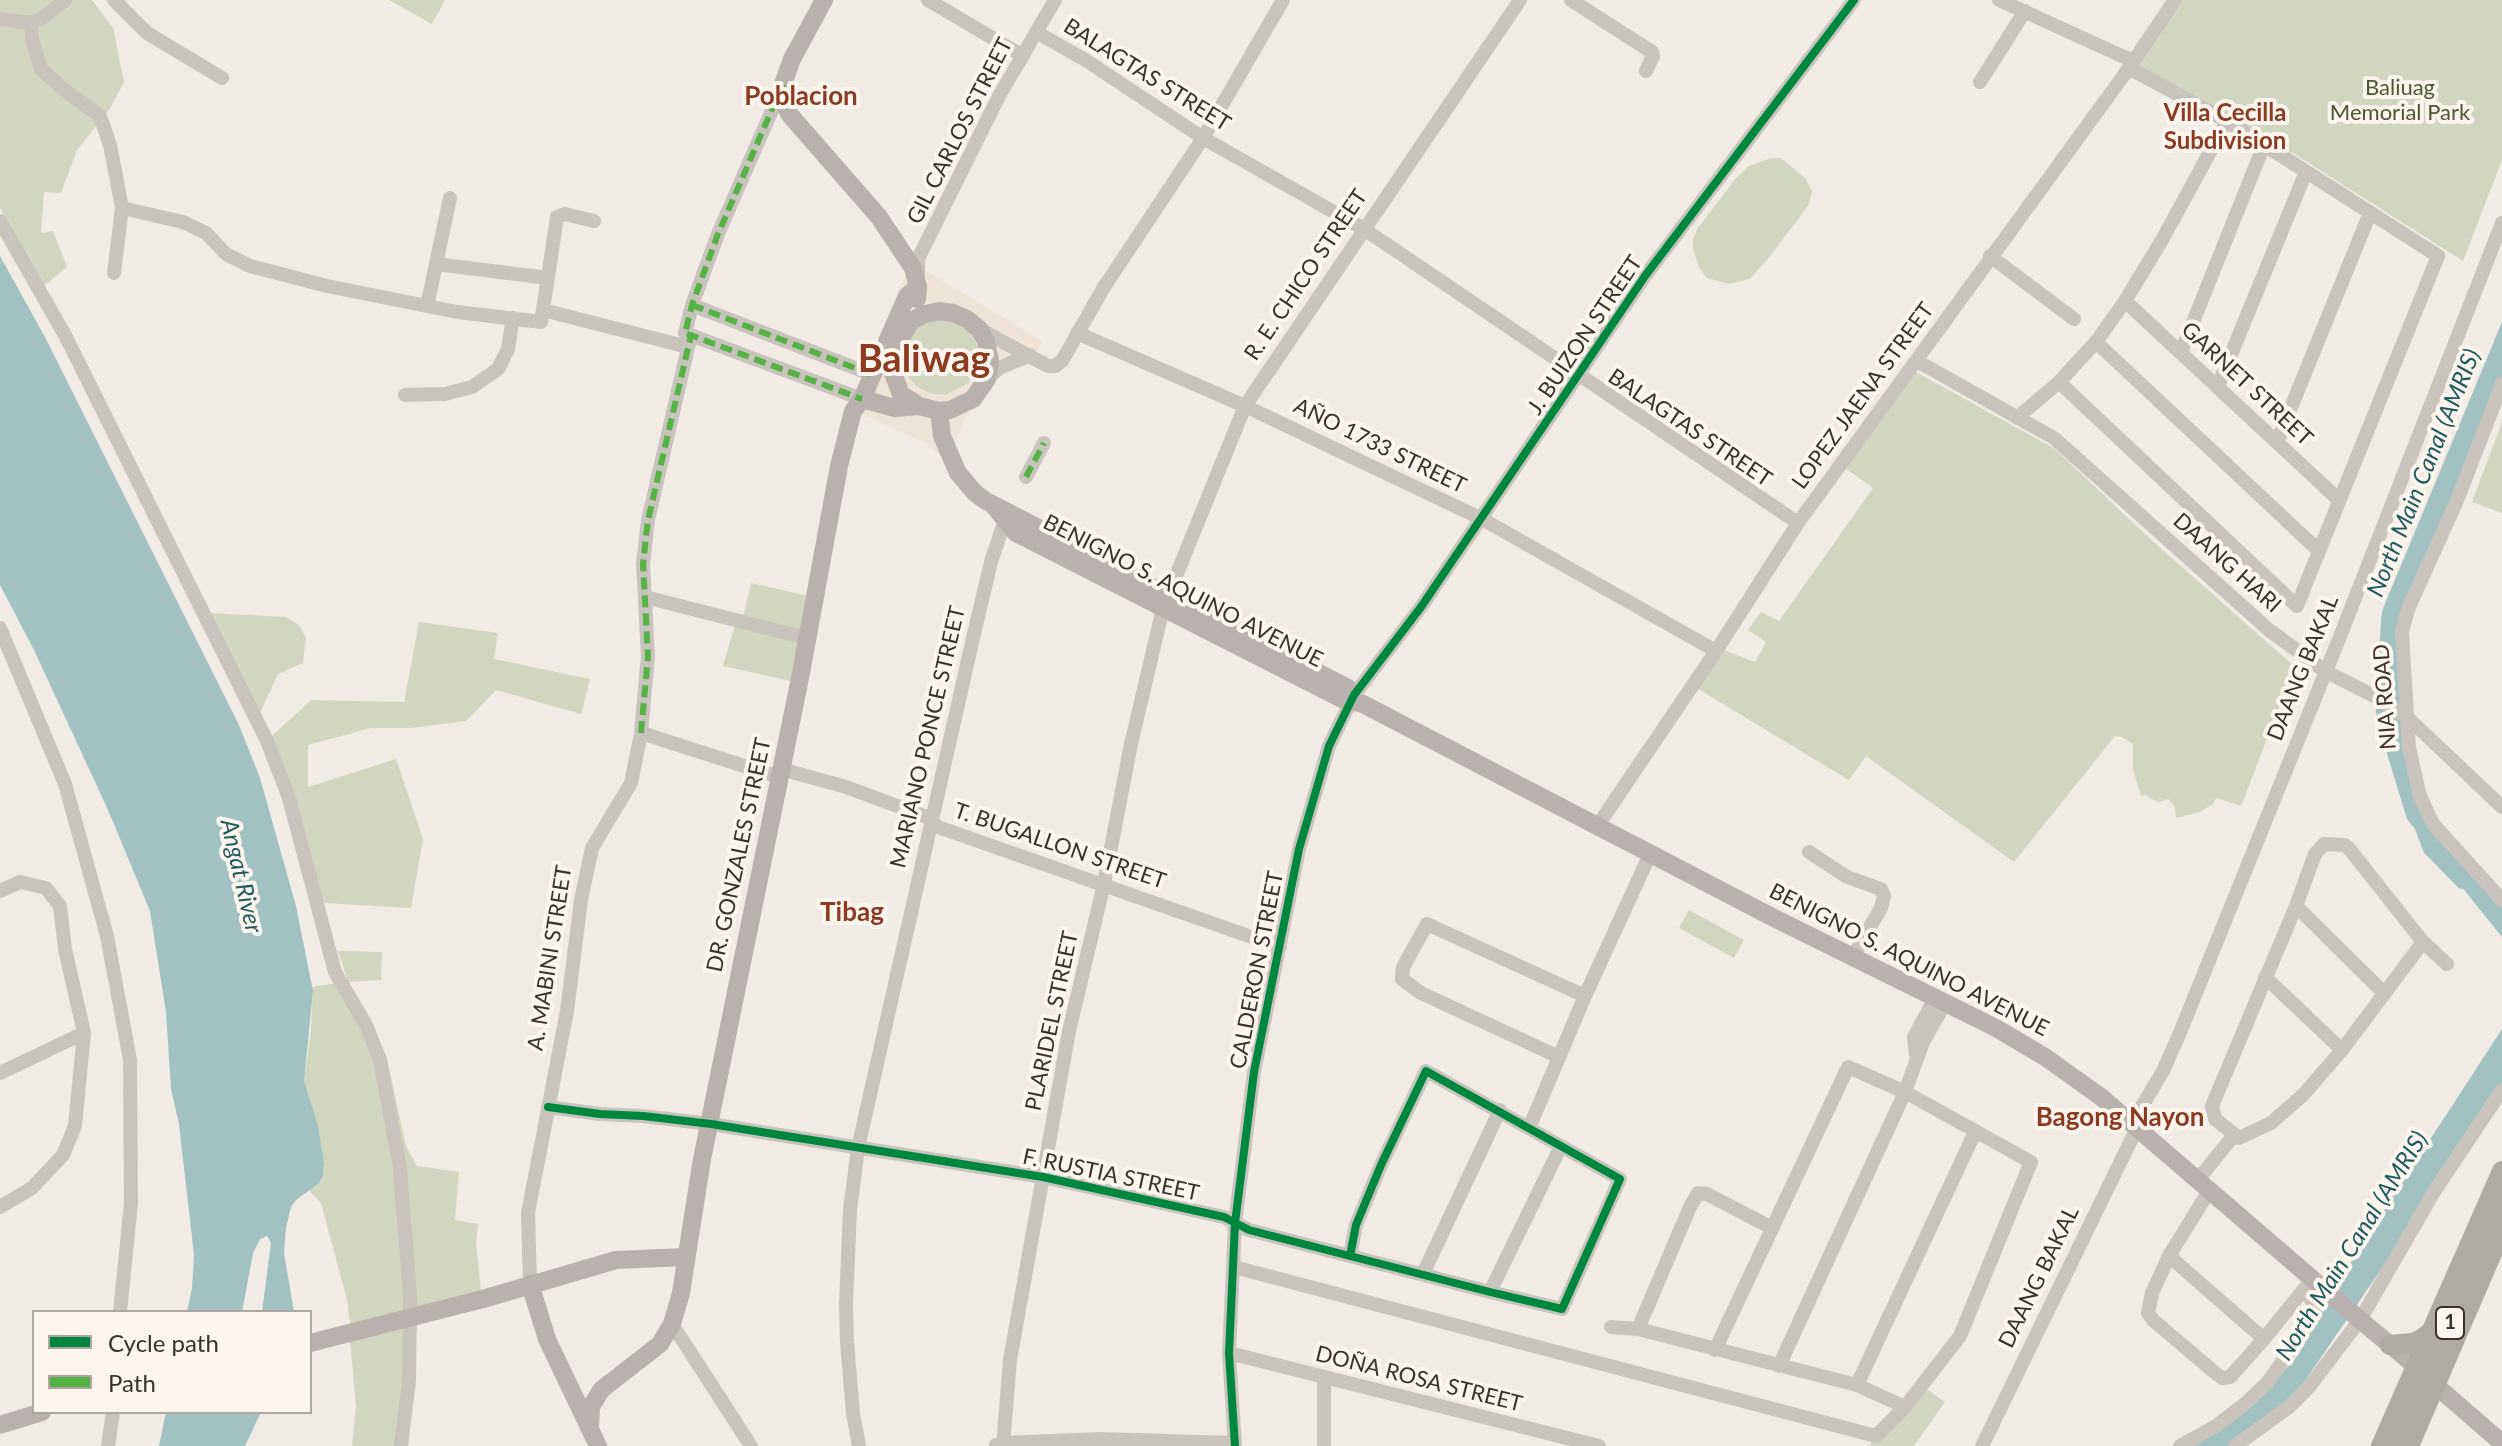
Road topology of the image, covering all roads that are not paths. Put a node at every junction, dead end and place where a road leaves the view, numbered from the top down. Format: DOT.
graph roads {
  1 [pos="65,0"];
  2 [pos="114,0"];
  3 [pos="824,0"];
  4 [pos="928,0"];
  5 [pos="1055,0"];
  6 [pos="1283,0"];
  7 [pos="1520,0"];
  8 [pos="1571,0"];
  9 [pos="1854,0"];
  10 [pos="1999,0"];
  11 [pos="2175,0"];
  12 [pos="2025,11"];
  13 [pos="0,19"];
  14 [pos="31,23"];
  15 [pos="1036,32"];
  16 [pos="1023,56"];
  17 [pos="2131,65"];
  18 [pos="1646,71"];
  19 [pos="222,78"];
  20 [pos="1980,82"];
  21 [pos="783,84"];
  22 [pos="2227,121"];
  23 [pos="1203,138"];
  24 [pos="2264,145"];
  25 [pos="2306,172"];
  26 [pos="450,198"];
  27 [pos="122,208"];
  28 [pos="2370,213"];
  29 [pos="0,221"];
  30 [pos="594,221"];
  31 [pos="2502,223"];
  32 [pos="1364,229"];
  33 [pos="1990,256"];
  34 [pos="436,264"];
  35 [pos="114,273"];
  36 [pos="548,278"];
  37 [pos="918,287"];
  38 [pos="2125,301"];
  39 [pos="692,305"];
  40 [pos="427,306"];
  41 [pos="543,310"];
  42 [pos="953,313"];
  43 [pos="513,318"];
  44 [pos="2074,319"];
  45 [pos="906,327"];
  46 [pos="979,329"];
  47 [pos="1077,333"];
  48 [pos="688,339"];
  49 [pos="2096,342"];
  50 [pos="2181,352"];
  51 [pos="1030,355"];
  52 [pos="1917,361"];
  53 [pos="873,375"];
  54 [pos="1581,375"];
  55 [pos="987,379"];
  56 [pos="2059,382"];
  57 [pos="2502,384"];
  58 [pos="2218,386"];
  59 [pos="405,395"];
  60 [pos="862,399"];
  61 [pos="919,406"];
  62 [pos="1245,406"];
  63 [pos="939,411"];
  64 [pos="2017,418"];
  65 [pos="2277,442"];
  66 [pos="1044,443"];
  67 [pos="1026,477"];
  68 [pos="2339,500"];
  69 [pos="1001,512"];
  70 [pos="1482,519"];
  71 [pos="1798,523"];
  72 [pos="2319,551"];
  73 [pos="645,597"];
  74 [pos="1166,602"];
  75 [pos="0,628"];
  76 [pos="806,638"];
  77 [pos="1716,651"];
  78 [pos="2325,671"];
  79 [pos="1356,700"];
  80 [pos="2407,717"];
  81 [pos="641,733"];
  82 [pos="780,773"];
  83 [pos="2502,807"];
  84 [pos="933,822"];
  85 [pos="1598,825"];
  86 [pos="1651,852"];
  87 [pos="1809,852"];
  88 [pos="1104,884"];
  89 [pos="0,891"];
  90 [pos="2502,900"];
  91 [pos="2296,906"];
  92 [pos="2423,942"];
  93 [pos="1280,947"];
  94 [pos="1853,956"];
  95 [pos="2447,964"];
  96 [pos="2265,977"];
  97 [pos="2384,993"];
  98 [pos="1585,996"];
  99 [pos="1940,1000"];
  100 [pos="84,1033"];
  101 [pos="2342,1050"];
  102 [pos="1559,1057"];
  103 [pos="0,1073"];
  104 [pos="2502,1090"];
  105 [pos="1905,1092"];
  106 [pos="548,1107"];
  107 [pos="1500,1110"];
  108 [pos="711,1124"];
  109 [pos="2134,1126"];
  110 [pos="1529,1128"];
  111 [pos="1975,1132"];
  112 [pos="2234,1135"];
  113 [pos="1561,1146"];
  114 [pos="858,1148"];
  115 [pos="2502,1171"];
  116 [pos="1043,1177"];
  117 [pos="2203,1186"];
  118 [pos="2502,1200"];
  119 [pos="0,1207"];
  120 [pos="1235,1223"];
  121 [pos="1772,1228"];
  122 [pos="2502,1230"];
  123 [pos="1350,1256"];
  124 [pos="2169,1256"];
  125 [pos="685,1257"];
  126 [pos="1234,1267"];
  127 [pos="1423,1274"];
  128 [pos="530,1284"];
  129 [pos="2314,1285"];
  130 [pos="1490,1292"];
  131 [pos="120,1310"];
  132 [pos="2356,1317"];
  133 [pos="672,1324"];
  134 [pos="1611,1327"];
  135 [pos="1638,1329"];
  136 [pos="2433,1330"];
  137 [pos="2264,1339"];
  138 [pos="312,1342"];
  139 [pos="2390,1345"];
  140 [pos="1715,1350"];
  141 [pos="1229,1353"];
  142 [pos="1779,1366"];
  143 [pos="2417,1367"];
  144 [pos="1324,1378"];
  145 [pos="2434,1384"];
  146 [pos="1857,1385"];
  147 [pos="1905,1407"];
  148 [pos="36,1414"];
  149 [pos="113,1414"];
  150 [pos="0,1425"];
  151 [pos="590,1427"];
  152 [pos="2502,1443"];
  153 [pos="999,1445"];
  154 [pos="1235,1445"];
  155 [pos="108,1446"];
  156 [pos="401,1446"];
  157 [pos="598,1446"];
  158 [pos="751,1446"];
  159 [pos="859,1446"];
  160 [pos="1324,1446"];
  161 [pos="1599,1446"];
  162 [pos="1982,1446"];
  163 [pos="2180,1446"];
  164 [pos="2235,1446"];
  165 [pos="2381,1446"];
  166 [pos="2397,1446"];
  167 [pos="2409,1446"];
  1 -- 14 [label="street"];
  2 -- 19 [label="street"];
  3 -- 21 [label="main road"];
  4 -- 16 [label="street"];
  5 -- 15 [label="street, GIL CARLOS STREET"];
  6 -- 23 [label="street"];
  7 -- 32 [label="street, R. E. CHICO STREET"];
  8 -- 18 [label="street"];
  9 -- 54 [label="street, J. BUIZON STREET"];
  10 -- 12 [label="street"];
  11 -- 17 [label="street, LOPEZ JAENA STREET"];
  12 -- 17 [label="street"];
  12 -- 20 [label="street"];
  13 -- 14 [label="street"];
  14 -- 27 [label="street"];
  15 -- 16 [label="street, GIL CARLOS STREET"];
  15 -- 23 [label="street, BALAGTAS STREET"];
  16 -- 37 [label="street, GIL CARLOS STREET"];
  17 -- 22 [label="street"];
  17 -- 33 [label="street, LOPEZ JAENA STREET"];
  21 -- 37 [label="main road"];
  21 -- 39 [label="street, A. MABINI STREET"];
  22 -- 24 [label="street"];
  22 -- 38 [label="street"];
  23 -- 32 [label="street, BALAGTAS STREET"];
  23 -- 47 [label="street"];
  24 -- 25 [label="street"];
  24 -- 50 [label="street"];
  25 -- 28 [label="street"];
  25 -- 58 [label="street"];
  26 -- 34 [label="street"];
  27 -- 35 [label="street"];
  27 -- 40 [label="street"];
  28 -- 65 [label="street"];
  28 -- 68 [label="street"];
  29 -- 156 [label="street"];
  30 -- 36 [label="street"];
  31 -- 78 [label="street, DAANG BAKAL"];
  32 -- 54 [label="street, BALAGTAS STREET"];
  32 -- 62 [label="street, R. E. CHICO STREET"];
  33 -- 44 [label="street"];
  33 -- 52 [label="street, LOPEZ JAENA STREET"];
  34 -- 36 [label="street"];
  34 -- 40 [label="street"];
  36 -- 41 [label="street"];
  37 -- 42 [label="main road"];
  37 -- 45 [label="main road"];
  37 -- 53 [label="main road, DR. GONZALES STREET"];
  38 -- 49 [label="street"];
  38 -- 50 [label="street, GARNET STREET"];
  39 -- 48 [label="street, A. MABINI STREET"];
  39 -- 53 [label="street"];
  40 -- 43 [label="street"];
  41 -- 43 [label="street"];
  41 -- 48 [label="street"];
  42 -- 45 [label="main road"];
  42 -- 46 [label="main road"];
  43 -- 59 [label="street"];
  45 -- 61 [label="main road"];
  46 -- 51 [label="street"];
  46 -- 55 [label="main road"];
  47 -- 51 [label="street"];
  47 -- 62 [label="street, AÑO 1733 STREET"];
  48 -- 60 [label="street"];
  48 -- 73 [label="street, A. MABINI STREET"];
  49 -- 56 [label="street"];
  49 -- 72 [label="street"];
  50 -- 58 [label="street, GARNET STREET"];
  51 -- 55 [label="street"];
  52 -- 64 [label="street, DAANG HARI"];
  52 -- 71 [label="street, LOPEZ JAENA STREET"];
  53 -- 60 [label="main road, DR. GONZALES STREET"];
  54 -- 70 [label="street, J. BUIZON STREET"];
  54 -- 71 [label="street, BALAGTAS STREET"];
  55 -- 63 [label="main road"];
  56 -- 64 [label="street"];
  56 -- 72 [label="street"];
  57 -- 80 [label="street, NIA ROAD"];
  58 -- 65 [label="street, GARNET STREET"];
  60 -- 61 [label="main road"];
  60 -- 76 [label="main road, DR. GONZALES STREET"];
  61 -- 63 [label="main road"];
  62 -- 70 [label="street, AÑO 1733 STREET"];
  62 -- 74 [label="street, R. E. CHICO STREET"];
  63 -- 69 [label="main road, BENIGNO S. AQUINO AVENUE"];
  64 -- 78 [label="street, DAANG HARI"];
  65 -- 68 [label="street, GARNET STREET"];
  66 -- 67 [label="street"];
  68 -- 72 [label="street"];
  69 -- 74 [label="main road, BENIGNO S. AQUINO AVENUE"];
  69 -- 84 [label="street, MARIANO PONCE STREET"];
  70 -- 77 [label="street, AÑO 1733 STREET"];
  70 -- 79 [label="street, J. BUIZON STREET"];
  71 -- 77 [label="street, LOPEZ JAENA STREET"];
  73 -- 76 [label="street"];
  73 -- 81 [label="street, A. MABINI STREET"];
  74 -- 79 [label="main road, BENIGNO S. AQUINO AVENUE"];
  74 -- 88 [label="street, PLARIDEL STREET"];
  75 -- 131 [label="street"];
  76 -- 82 [label="main road, DR. GONZALES STREET"];
  77 -- 85 [label="street, LOPEZ JAENA STREET"];
  78 -- 80 [label="street, DAANG HARI"];
  78 -- 109 [label="street, DAANG BAKAL"];
  79 -- 85 [label="main road, BENIGNO S. AQUINO AVENUE"];
  79 -- 93 [label="street, CALDERON STREET"];
  80 -- 83 [label="street, DAANG HARI"];
  80 -- 90 [label="street, NIA ROAD"];
  81 -- 82 [label="street, T. BUGALLON STREET"];
  81 -- 106 [label="street, A. MABINI STREET"];
  82 -- 84 [label="street, T. BUGALLON STREET"];
  82 -- 108 [label="main road, DR. GONZALES STREET"];
  84 -- 88 [label="street, T. BUGALLON STREET"];
  84 -- 114 [label="street, MARIANO PONCE STREET"];
  85 -- 86 [label="main road, BENIGNO S. AQUINO AVENUE"];
  86 -- 94 [label="main road, BENIGNO S. AQUINO AVENUE"];
  86 -- 98 [label="street"];
  87 -- 94 [label="street"];
  88 -- 93 [label="street, T. BUGALLON STREET"];
  88 -- 116 [label="street, PLARIDEL STREET"];
  89 -- 100 [label="street"];
  91 -- 92 [label="street"];
  91 -- 96 [label="street"];
  91 -- 97 [label="street"];
  92 -- 95 [label="street"];
  92 -- 97 [label="street"];
  93 -- 120 [label="street, CALDERON STREET"];
  94 -- 99 [label="main road, BENIGNO S. AQUINO AVENUE"];
  96 -- 101 [label="street"];
  96 -- 112 [label="street"];
  97 -- 101 [label="street"];
  98 -- 102 [label="street"];
  98 -- 102 [label="street"];
  99 -- 105 [label="street"];
  99 -- 109 [label="main road, BENIGNO S. AQUINO AVENUE"];
  100 -- 103 [label="street"];
  100 -- 119 [label="street"];
  101 -- 112 [label="street"];
  102 -- 110 [label="street"];
  104 -- 132 [label="street"];
  105 -- 111 [label="street"];
  105 -- 121 [label="street"];
  105 -- 142 [label="street"];
  106 -- 108 [label="street, F. RUSTIA STREET"];
  106 -- 128 [label="street, A. MABINI STREET"];
  107 -- 110 [label="street"];
  107 -- 123 [label="street"];
  107 -- 127 [label="street"];
  108 -- 114 [label="street, F. RUSTIA STREET"];
  108 -- 125 [label="main road, DR. GONZALES STREET"];
  109 -- 117 [label="main road, BENIGNO S. AQUINO AVENUE"];
  109 -- 162 [label="street, DAANG BAKAL"];
  110 -- 113 [label="street"];
  111 -- 146 [label="street"];
  111 -- 147 [label="street"];
  112 -- 117 [label="street"];
  113 -- 130 [label="street"];
  113 -- 130 [label="street, F. RUSTIA STREET"];
  114 -- 116 [label="street, F. RUSTIA STREET"];
  114 -- 159 [label="street, MARIANO PONCE STREET"];
  115 -- 136 [label="highway, 1"];
  116 -- 120 [label="street, F. RUSTIA STREET"];
  116 -- 153 [label="street, PLARIDEL STREET"];
  117 -- 124 [label="street"];
  117 -- 129 [label="main road, BENIGNO S. AQUINO AVENUE"];
  118 -- 166 [label="highway, 1, bridge"];
  120 -- 123 [label="street, F. RUSTIA STREET"];
  120 -- 126 [label="street, CALDERON STREET"];
  121 -- 135 [label="street"];
  121 -- 140 [label="street"];
  122 -- 145 [label="highway, 1"];
  123 -- 127 [label="street, F. RUSTIA STREET"];
  124 -- 137 [label="street"];
  124 -- 137 [label="street"];
  125 -- 128 [label="main road"];
  125 -- 133 [label="main road, DR. GONZALES STREET"];
  126 -- 141 [label="street, CALDERON STREET"];
  126 -- 147 [label="street"];
  127 -- 130 [label="street, F. RUSTIA STREET"];
  128 -- 138 [label="main road, bridge"];
  128 -- 151 [label="main road, A. MABINI STREET"];
  129 -- 132 [label="main road, BENIGNO S. AQUINO AVENUE"];
  129 -- 137 [label="street"];
  129 -- 163 [label="street"];
  132 -- 139 [label="main road, BENIGNO S. AQUINO AVENUE"];
  132 -- 164 [label="street"];
  133 -- 151 [label="main road, DR. GONZALES STREET"];
  133 -- 158 [label="street"];
  134 -- 135 [label="street"];
  135 -- 140 [label="street"];
  136 -- 139 [label="highway"];
  136 -- 143 [label="highway, 1"];
  139 -- 143 [label="main road, BENIGNO S. AQUINO AVENUE"];
  140 -- 142 [label="street"];
  141 -- 144 [label="street, DOÑA ROSA STREET"];
  141 -- 154 [label="street, CALDERON STREET"];
  142 -- 146 [label="street"];
  143 -- 165 [label="highway, 1"];
  144 -- 160 [label="street"];
  144 -- 161 [label="street, DOÑA ROSA STREET"];
  145 -- 152 [label="main road"];
  145 -- 167 [label="highway, 1"];
  146 -- 147 [label="street"];
  148 -- 150 [label="main road"];
  149 -- 155 [label="street"];
  151 -- 157 [label="main road, A. MABINI STREET"];
  153 -- 154 [label="street"];
}
